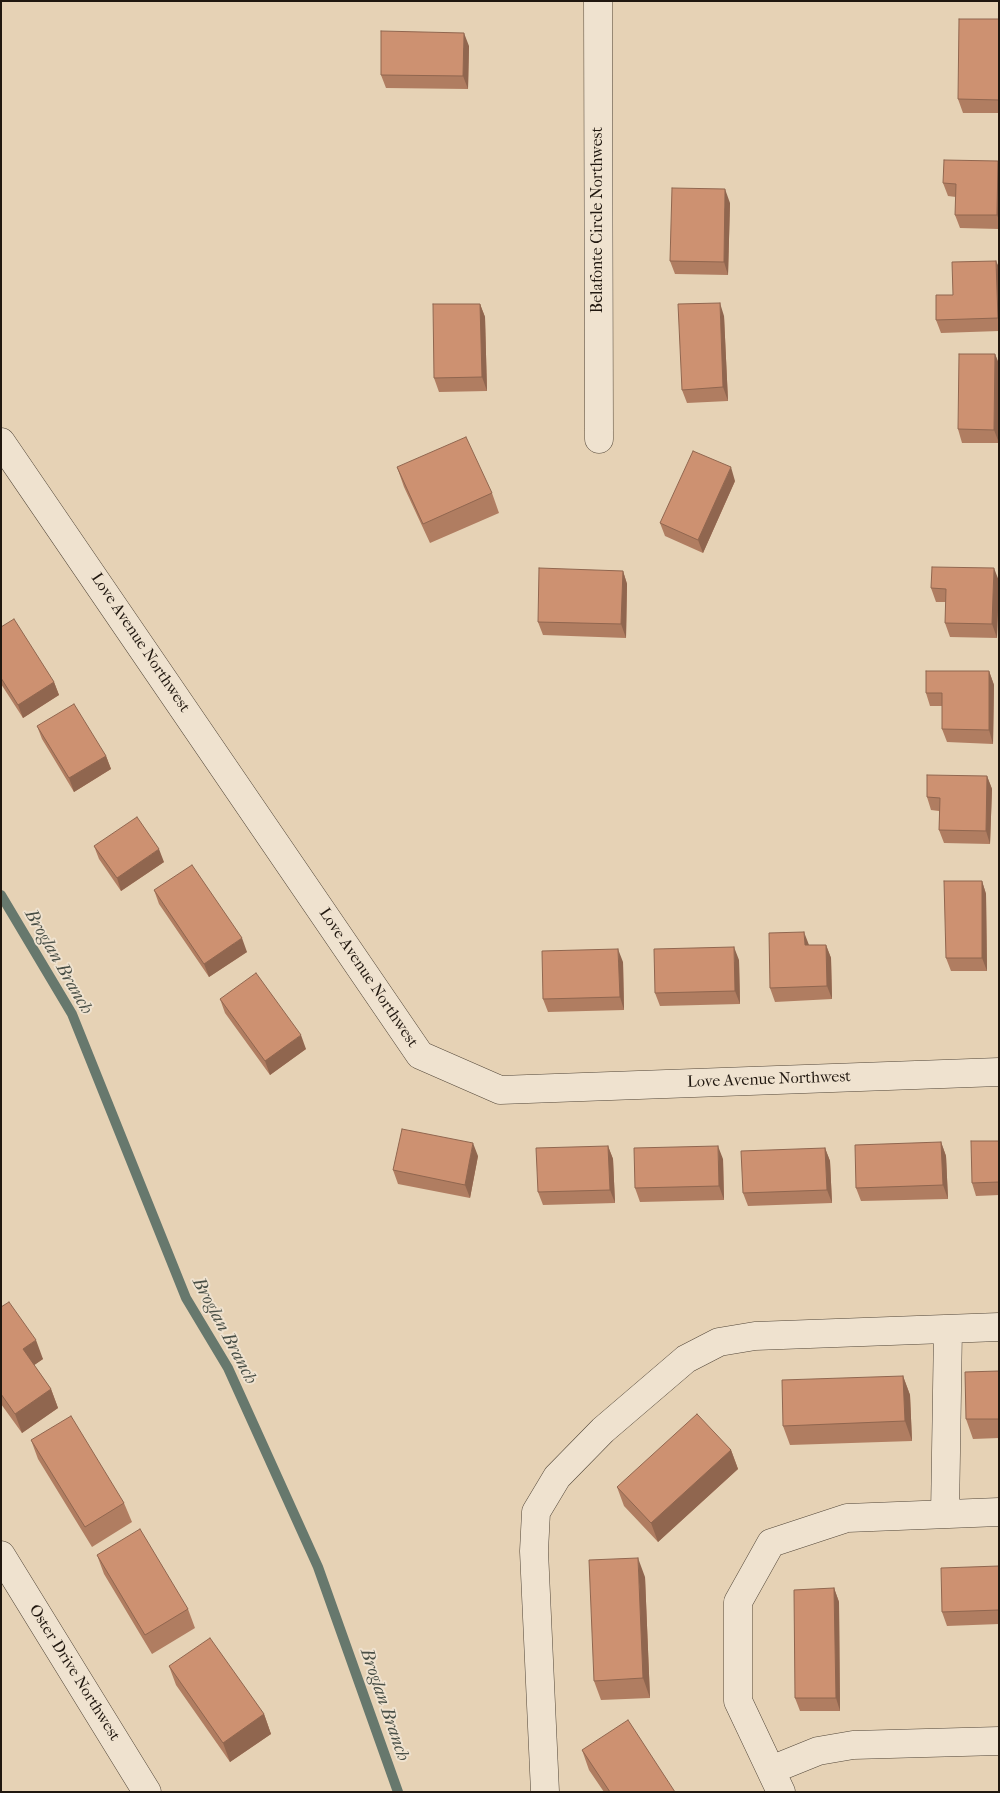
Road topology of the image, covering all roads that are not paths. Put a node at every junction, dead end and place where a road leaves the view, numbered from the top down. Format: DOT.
graph roads {
  1 [pos="598,1"];
  2 [pos="598,440"];
  3 [pos="1,442"];
  4 [pos="999,1072"];
  5 [pos="999,1327"];
  6 [pos="948,1329"];
  7 [pos="999,1512"];
  8 [pos="945,1514"];
  9 [pos="1,1555"];
  10 [pos="999,1741"];
  11 [pos="776,1781"];
  12 [pos="147,1792"];
  13 [pos="545,1792"];
  1 -- 2 [label="street, Belafonte Circle Northwest"];
  3 -- 4 [label="street, Love Avenue Northwest"];
  5 -- 6 [label="street"];
  6 -- 8 [label="street"];
  6 -- 13 [label="street"];
  7 -- 8 [label="street"];
  8 -- 11 [label="street"];
  9 -- 12 [label="street, Oster Drive Northwest"];
  10 -- 11 [label="street"];
}
